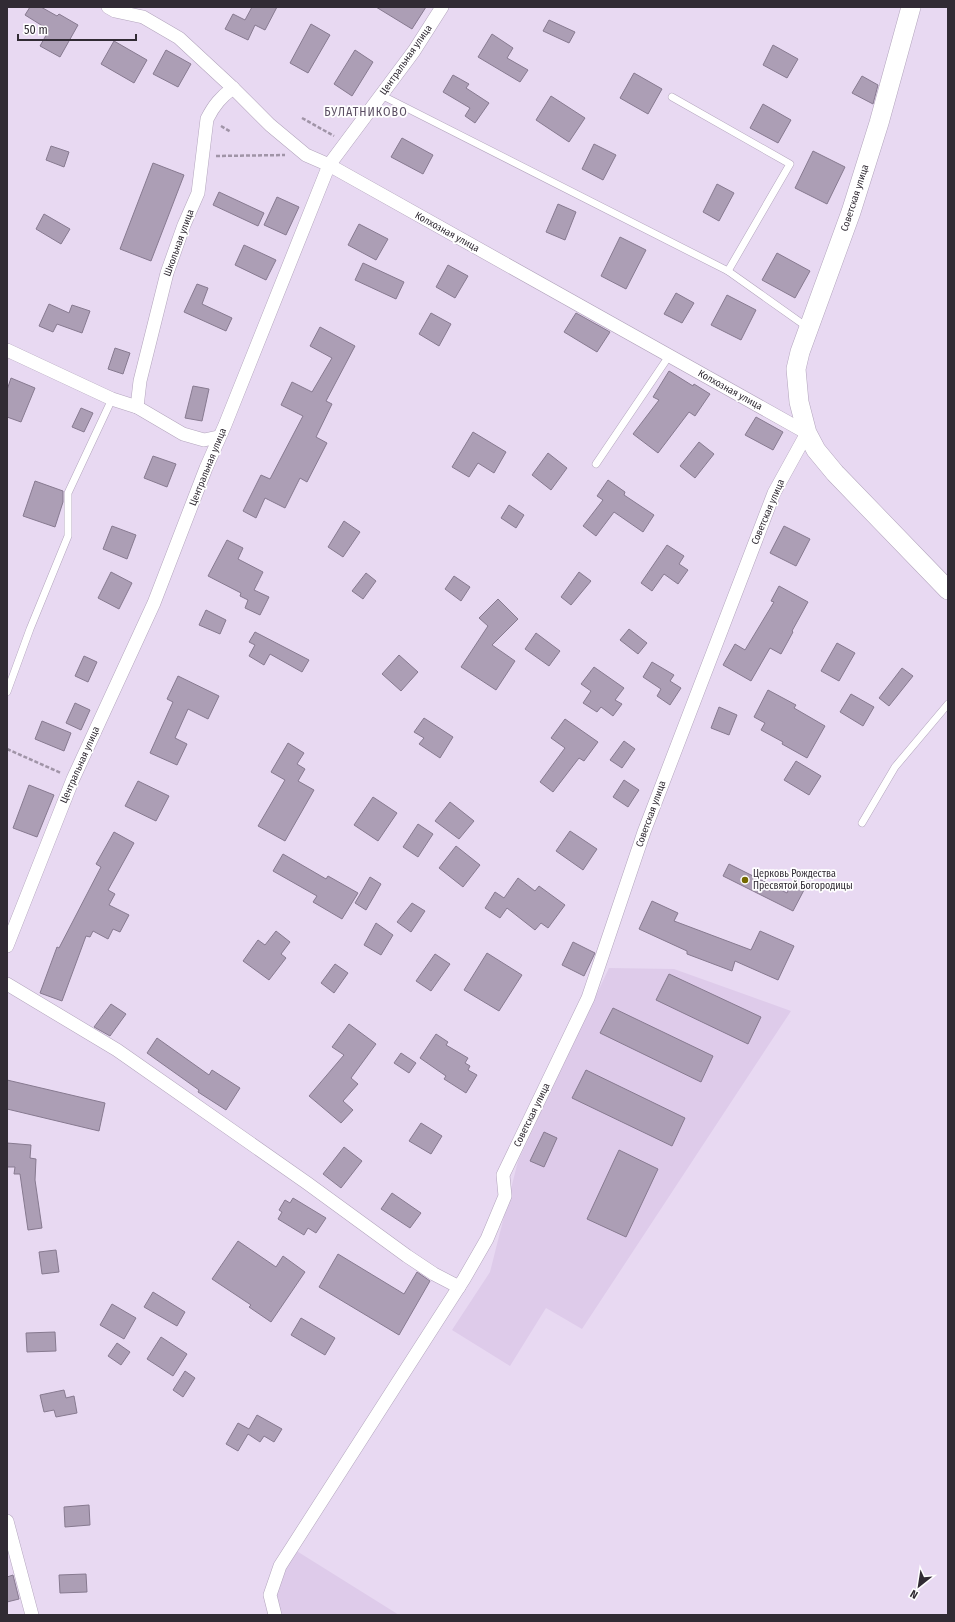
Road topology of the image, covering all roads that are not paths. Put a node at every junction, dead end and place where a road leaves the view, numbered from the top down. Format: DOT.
graph roads {
  1 [pos="108,7"];
  2 [pos="442,7"];
  3 [pos="911,7"];
  4 [pos="146,12"];
  5 [pos="233,88"];
  6 [pos="381,95"];
  7 [pos="672,97"];
  8 [pos="329,165"];
  9 [pos="728,271"];
  10 [pos="809,328"];
  11 [pos="7,350"];
  12 [pos="669,356"];
  13 [pos="112,399"];
  14 [pos="138,407"];
  15 [pos="807,434"];
  16 [pos="218,437"];
  17 [pos="596,464"];
  18 [pos="948,590"];
  19 [pos="7,692"];
  20 [pos="948,704"];
  21 [pos="862,823"];
  22 [pos="7,946"];
  23 [pos="7,984"];
  24 [pos="459,1287"];
  25 [pos="7,1521"];
  26 [pos="32,1615"];
  27 [pos="275,1615"];
  1 -- 4 [label="street, Колхозная улица"];
  2 -- 6 [label="street, Центральная улица"];
  3 -- 10 [label="street, Советская улица"];
  4 -- 5 [label="street, Колхозная улица"];
  5 -- 8 [label="street, Колхозная улица"];
  5 -- 14 [label="street, Школьная улица"];
  6 -- 8 [label="street, Центральная улица"];
  6 -- 9 [label="lane"];
  7 -- 9 [label="lane"];
  8 -- 12 [label="street, Колхозная улица"];
  8 -- 16 [label="street, Центральная улица"];
  9 -- 10 [label="lane"];
  10 -- 15 [label="street, Советская улица"];
  11 -- 13 [label="street"];
  12 -- 15 [label="street, Колхозная улица"];
  12 -- 17 [label="lane"];
  13 -- 14 [label="street"];
  13 -- 19 [label="lane"];
  14 -- 16 [label="street"];
  15 -- 18 [label="street, Советская улица"];
  15 -- 24 [label="street, Советская улица"];
  16 -- 22 [label="street, Центральная улица"];
  20 -- 21 [label="lane"];
  23 -- 24 [label="street"];
  24 -- 27 [label="street"];
  25 -- 26 [label="street"];
}
